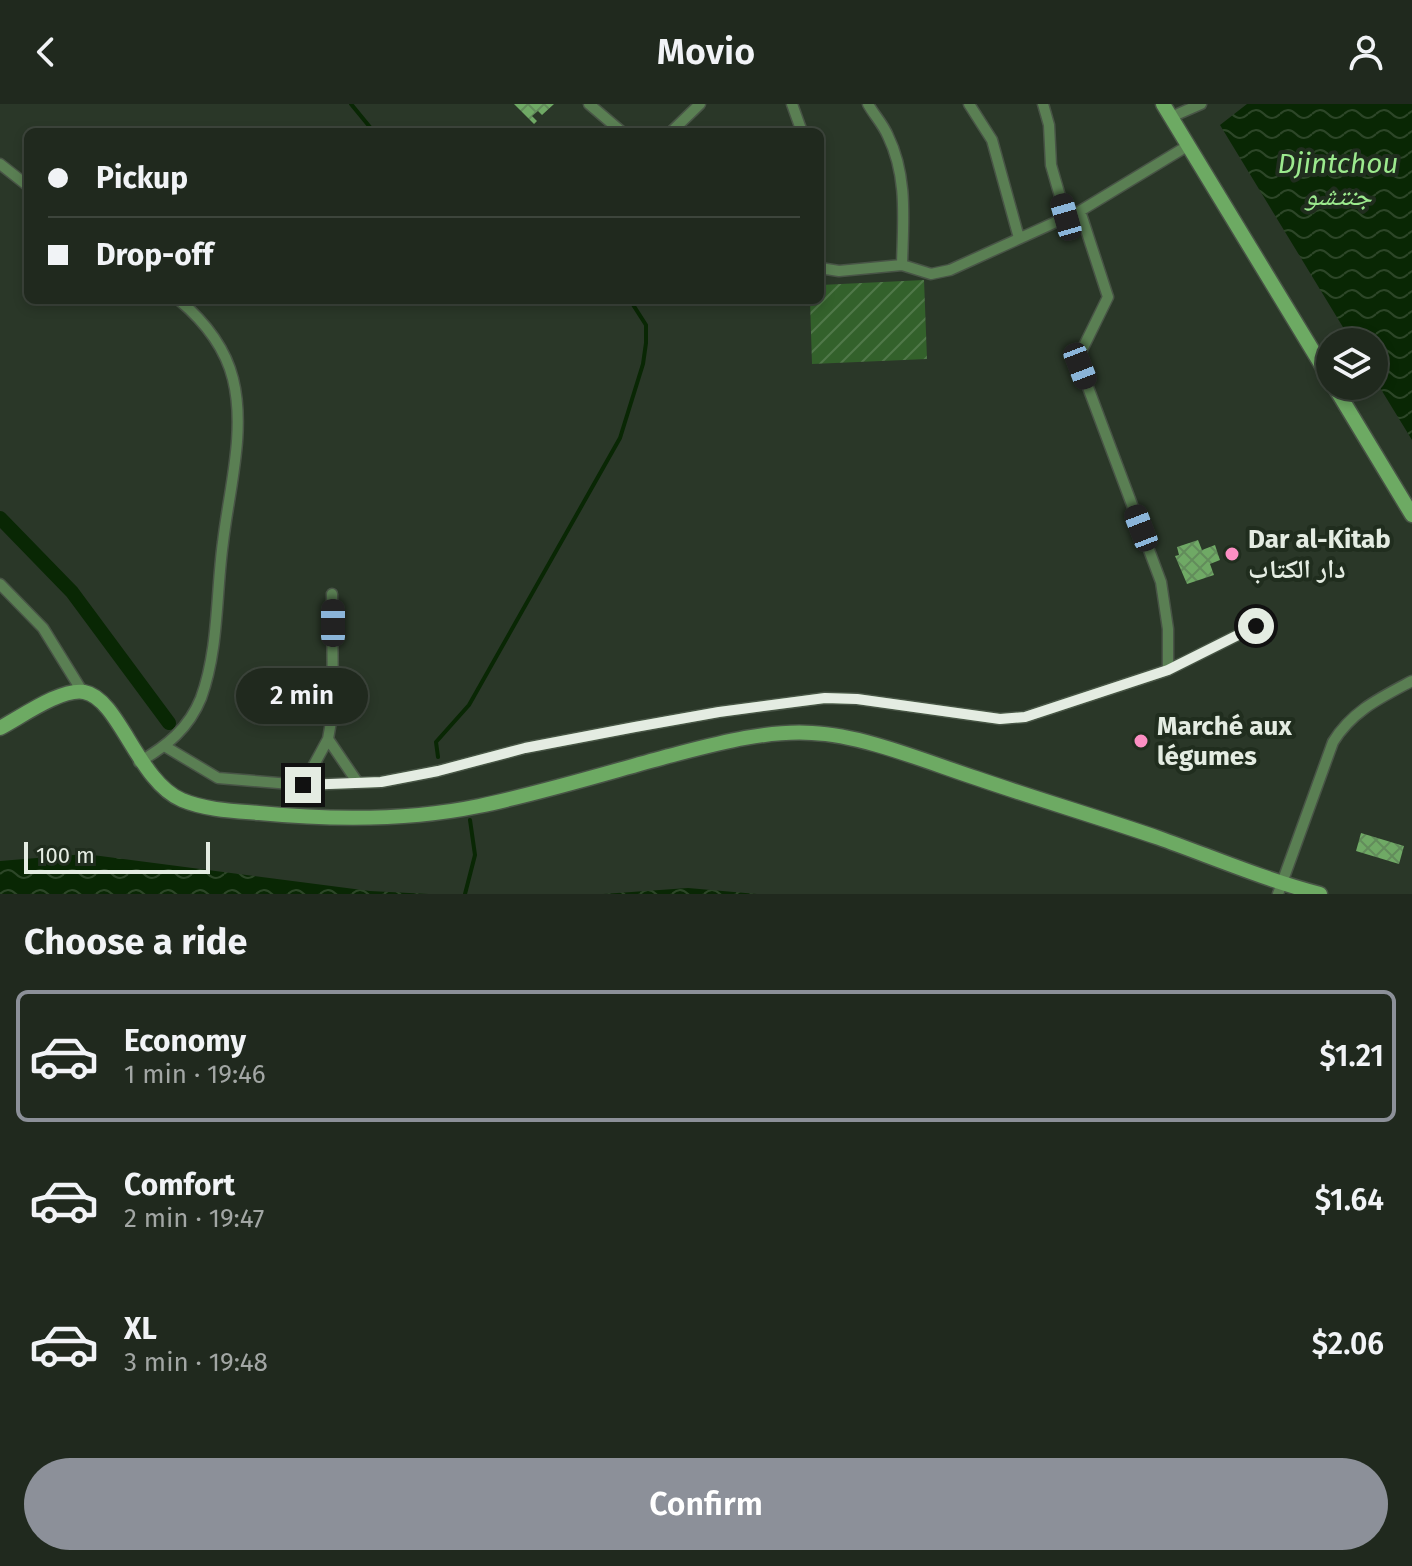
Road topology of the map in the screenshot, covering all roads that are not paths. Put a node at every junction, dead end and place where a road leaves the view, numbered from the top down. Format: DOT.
graph roads {
  1 [pos="589,104"];
  2 [pos="700,104"];
  3 [pos="792,104"];
  4 [pos="868,104"];
  5 [pos="1043,104"];
  6 [pos="1201,104"];
  7 [pos="972,106"];
  8 [pos="1167,110"];
  9 [pos="617,128"];
  10 [pos="675,128"];
  11 [pos="801,128"];
  12 [pos="1189,145"];
  13 [pos="0,164"];
  14 [pos="24,183"];
  15 [pos="1080,211"];
  16 [pos="1066,217"];
  17 [pos="1019,238"];
  18 [pos="902,265"];
  19 [pos="824,269"];
  20 [pos="183,304"];
  21 [pos="1316,356"];
  22 [pos="1342,400"];
  23 [pos="1412,515"];
  24 [pos="0,584"];
  25 [pos="332,594"];
  26 [pos="1256,626"];
  27 [pos="1168,670"];
  28 [pos="1412,681"];
  29 [pos="82,691"];
  30 [pos="0,728"];
  31 [pos="328,739"];
  32 [pos="166,747"];
  33 [pos="139,762"];
  34 [pos="358,783"];
  35 [pos="303,785"];
  36 [pos="1280,888"];
  37 [pos="1320,894"];
  1 -- 9 [label="street"];
  2 -- 10 [label="street"];
  3 -- 11 [label="street"];
  4 -- 18 [label="street"];
  5 -- 16 [label="street"];
  6 -- 8 [label="street"];
  7 -- 17 [label="street"];
  8 -- 12 [label="street"];
  12 -- 15 [label="street"];
  12 -- 21 [label="street"];
  13 -- 14 [label="street"];
  15 -- 16 [label="street"];
  15 -- 27 [label="street"];
  16 -- 17 [label="street"];
  17 -- 18 [label="street"];
  18 -- 19 [label="street"];
  20 -- 32 [label="street"];
  22 -- 23 [label="street"];
  24 -- 29 [label="street"];
  25 -- 31 [label="street"];
  26 -- 27 [label="street"];
  27 -- 34 [label="street"];
  28 -- 36 [label="street"];
  29 -- 30 [label="street"];
  29 -- 33 [label="street"];
  31 -- 34 [label="street"];
  31 -- 35 [label="street"];
  32 -- 33 [label="street"];
  32 -- 35 [label="street"];
  33 -- 36 [label="street"];
  34 -- 35 [label="street"];
  36 -- 37 [label="street"];
}
